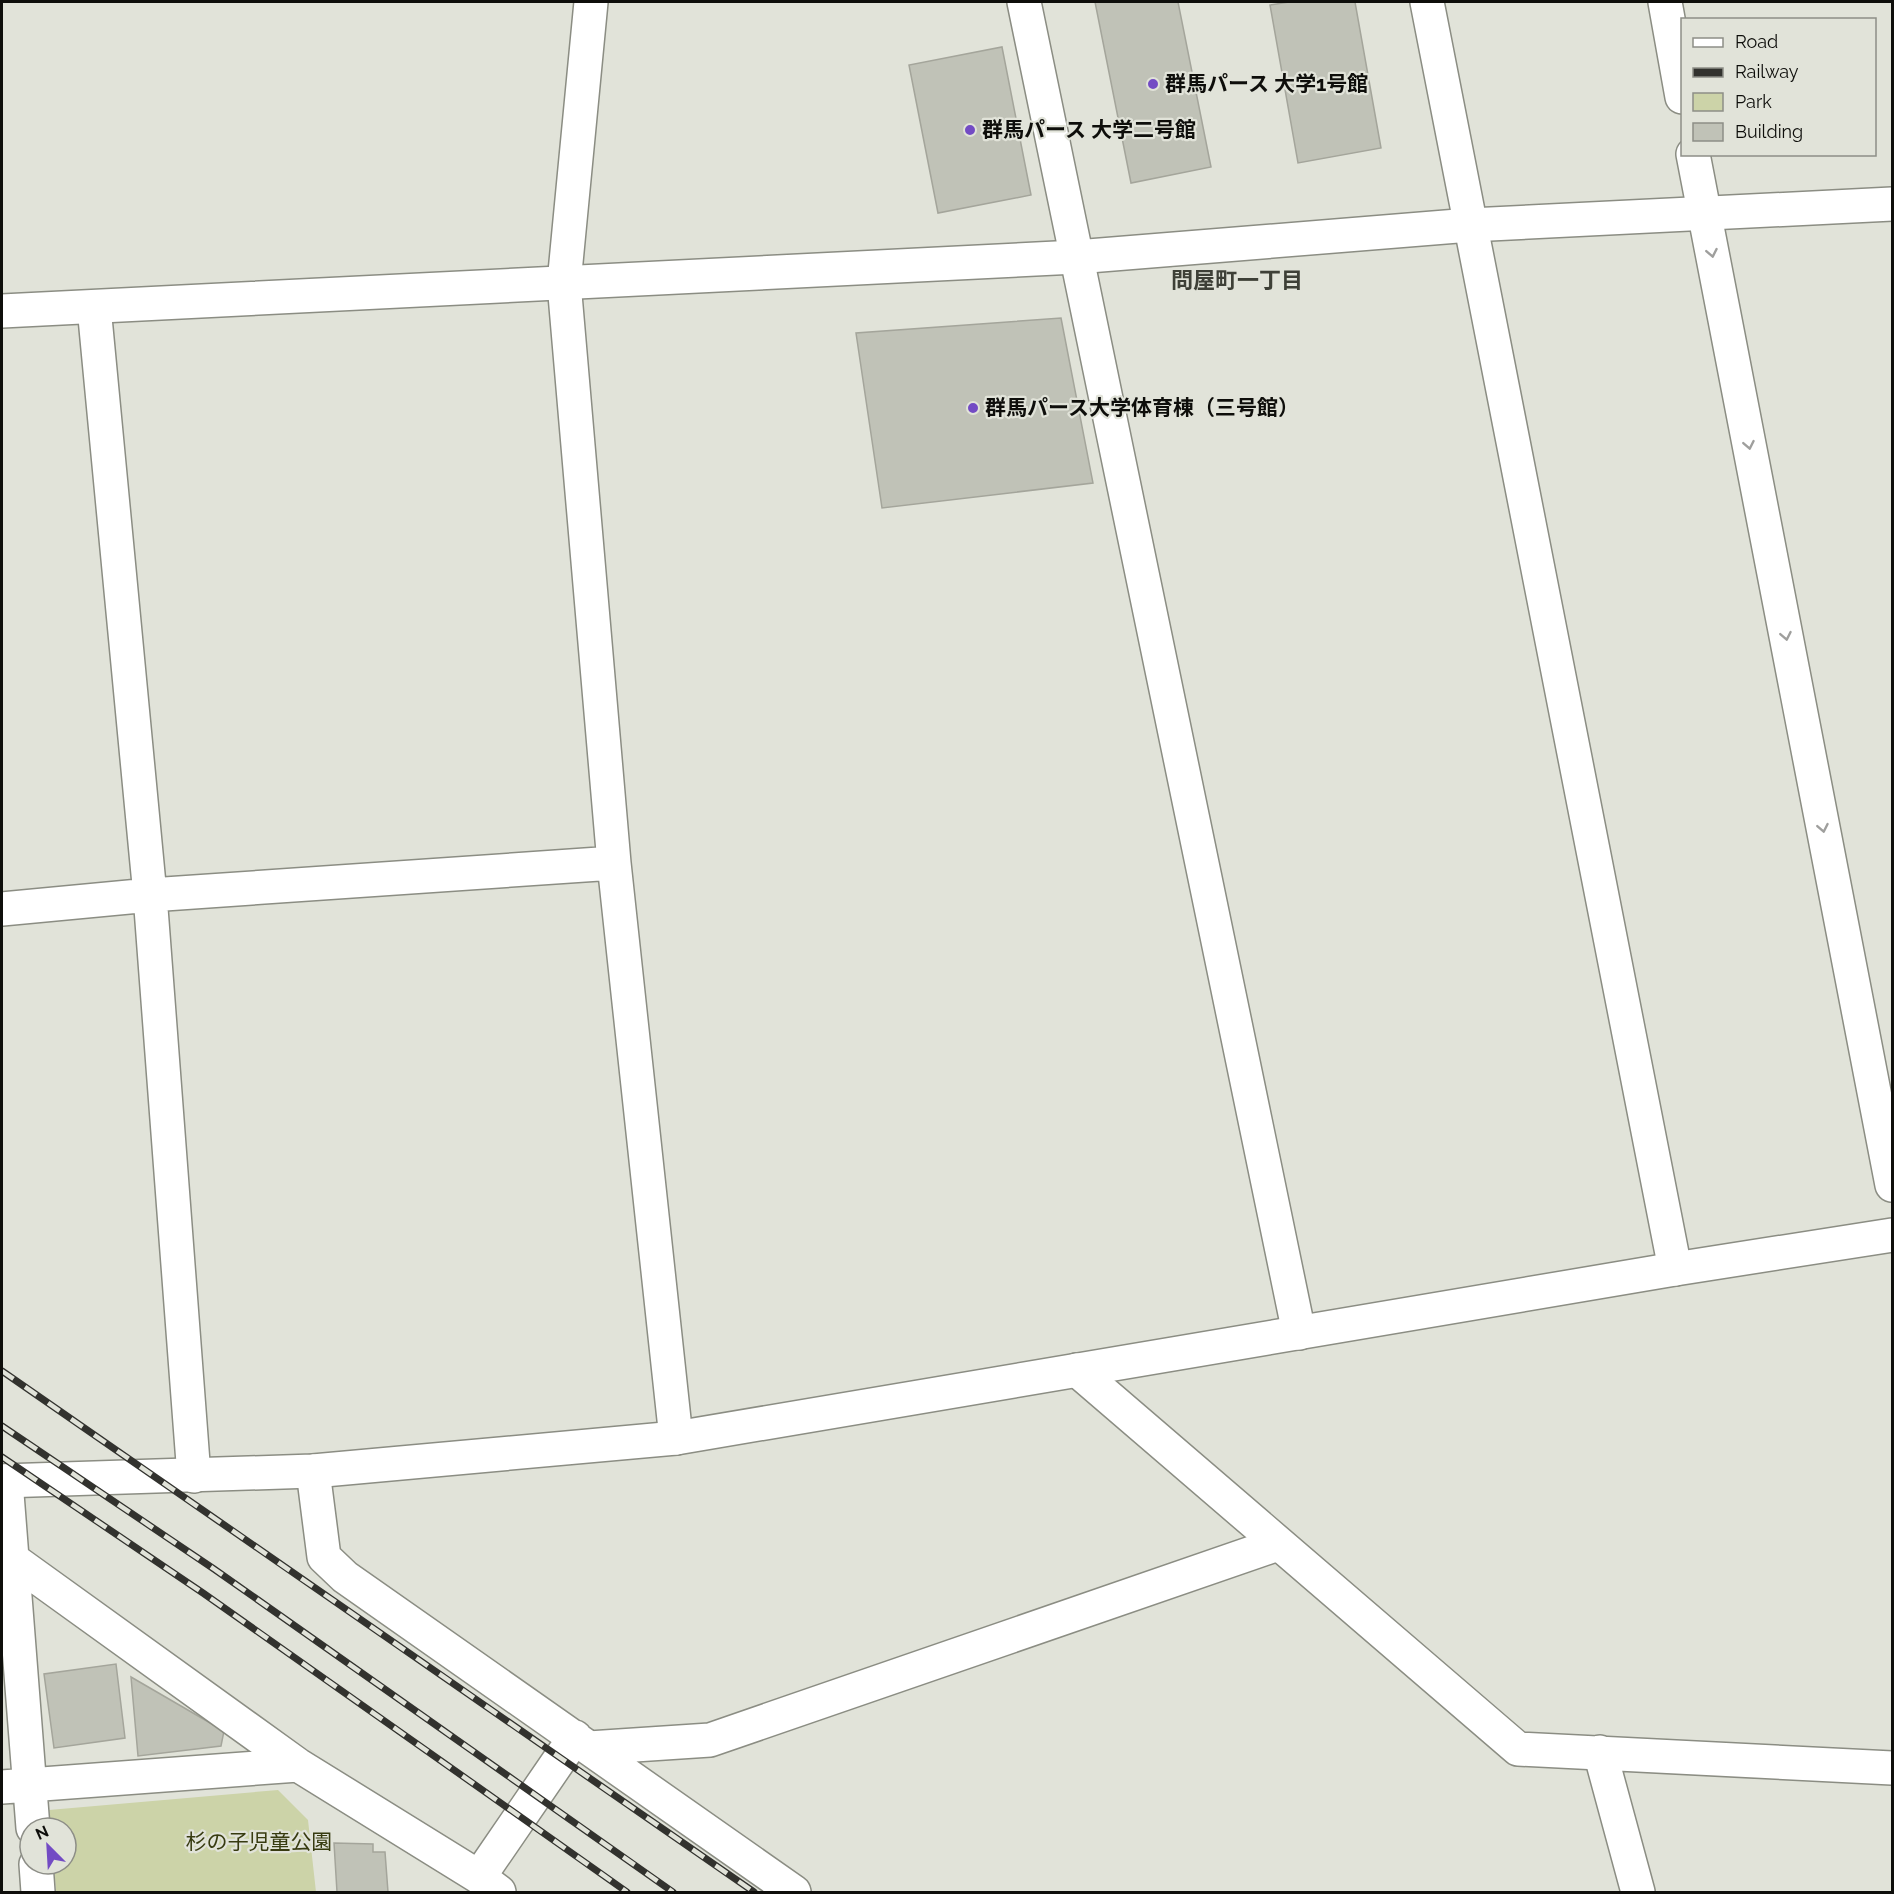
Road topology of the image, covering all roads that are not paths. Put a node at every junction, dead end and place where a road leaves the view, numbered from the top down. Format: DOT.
graph roads {
  1 [pos="591,2"];
  2 [pos="1024,2"];
  3 [pos="1427,2"];
  4 [pos="1665,2"];
  5 [pos="1681,86"];
  6 [pos="1693,156"];
  7 [pos="1893,204"];
  8 [pos="1704,212"];
  9 [pos="1470,225"];
  10 [pos="1076,257"];
  11 [pos="564,283"];
  12 [pos="94,307"];
  13 [pos="2,311"];
  14 [pos="614,863"];
  15 [pos="150,895"];
  16 [pos="2,909"];
  17 [pos="1893,1185"];
  18 [pos="1893,1235"];
  19 [pos="1675,1269"];
  20 [pos="1299,1333"];
  21 [pos="1077,1370"];
  22 [pos="676,1438"];
  23 [pos="313,1471"];
  24 [pos="194,1476"];
  25 [pos="4,1481"];
  26 [pos="1278,1544"];
  27 [pos="12,1559"];
  28 [pos="582,1742"];
  29 [pos="1600,1752"];
  30 [pos="298,1765"];
  31 [pos="1893,1767"];
  32 [pos="16,1786"];
  33 [pos="28,1816"];
  34 [pos="37,1876"];
  35 [pos="489,1885"];
  36 [pos="38,1893"];
  37 [pos="794,1893"];
  38 [pos="1638,1893"];
  1 -- 11 [label="street"];
  2 -- 10 [label="street"];
  3 -- 9 [label="street"];
  4 -- 5 [label="street"];
  6 -- 8 [label="street"];
  7 -- 8 [label="street"];
  8 -- 9 [label="street"];
  8 -- 17 [label="street, one-way"];
  9 -- 10 [label="street"];
  9 -- 19 [label="street"];
  10 -- 11 [label="street"];
  10 -- 20 [label="street"];
  11 -- 12 [label="street"];
  11 -- 14 [label="street"];
  12 -- 13 [label="street"];
  12 -- 15 [label="street"];
  14 -- 15 [label="street"];
  14 -- 22 [label="street"];
  15 -- 16 [label="street"];
  15 -- 24 [label="street"];
  18 -- 19 [label="street"];
  19 -- 20 [label="street"];
  20 -- 21 [label="street"];
  21 -- 22 [label="street"];
  21 -- 26 [label="street"];
  22 -- 23 [label="street"];
  23 -- 24 [label="street"];
  23 -- 28 [label="street"];
  24 -- 25 [label="street"];
  25 -- 27 [label="street"];
  26 -- 28 [label="street"];
  26 -- 29 [label="street"];
  27 -- 30 [label="street"];
  27 -- 32 [label="street"];
  28 -- 35 [label="street"];
  28 -- 37 [label="street"];
  29 -- 31 [label="street"];
  29 -- 38 [label="street"];
  30 -- 32 [label="street"];
  30 -- 35 [label="street"];
  32 -- 33 [label="street"];
  34 -- 36 [label="street"];
}
